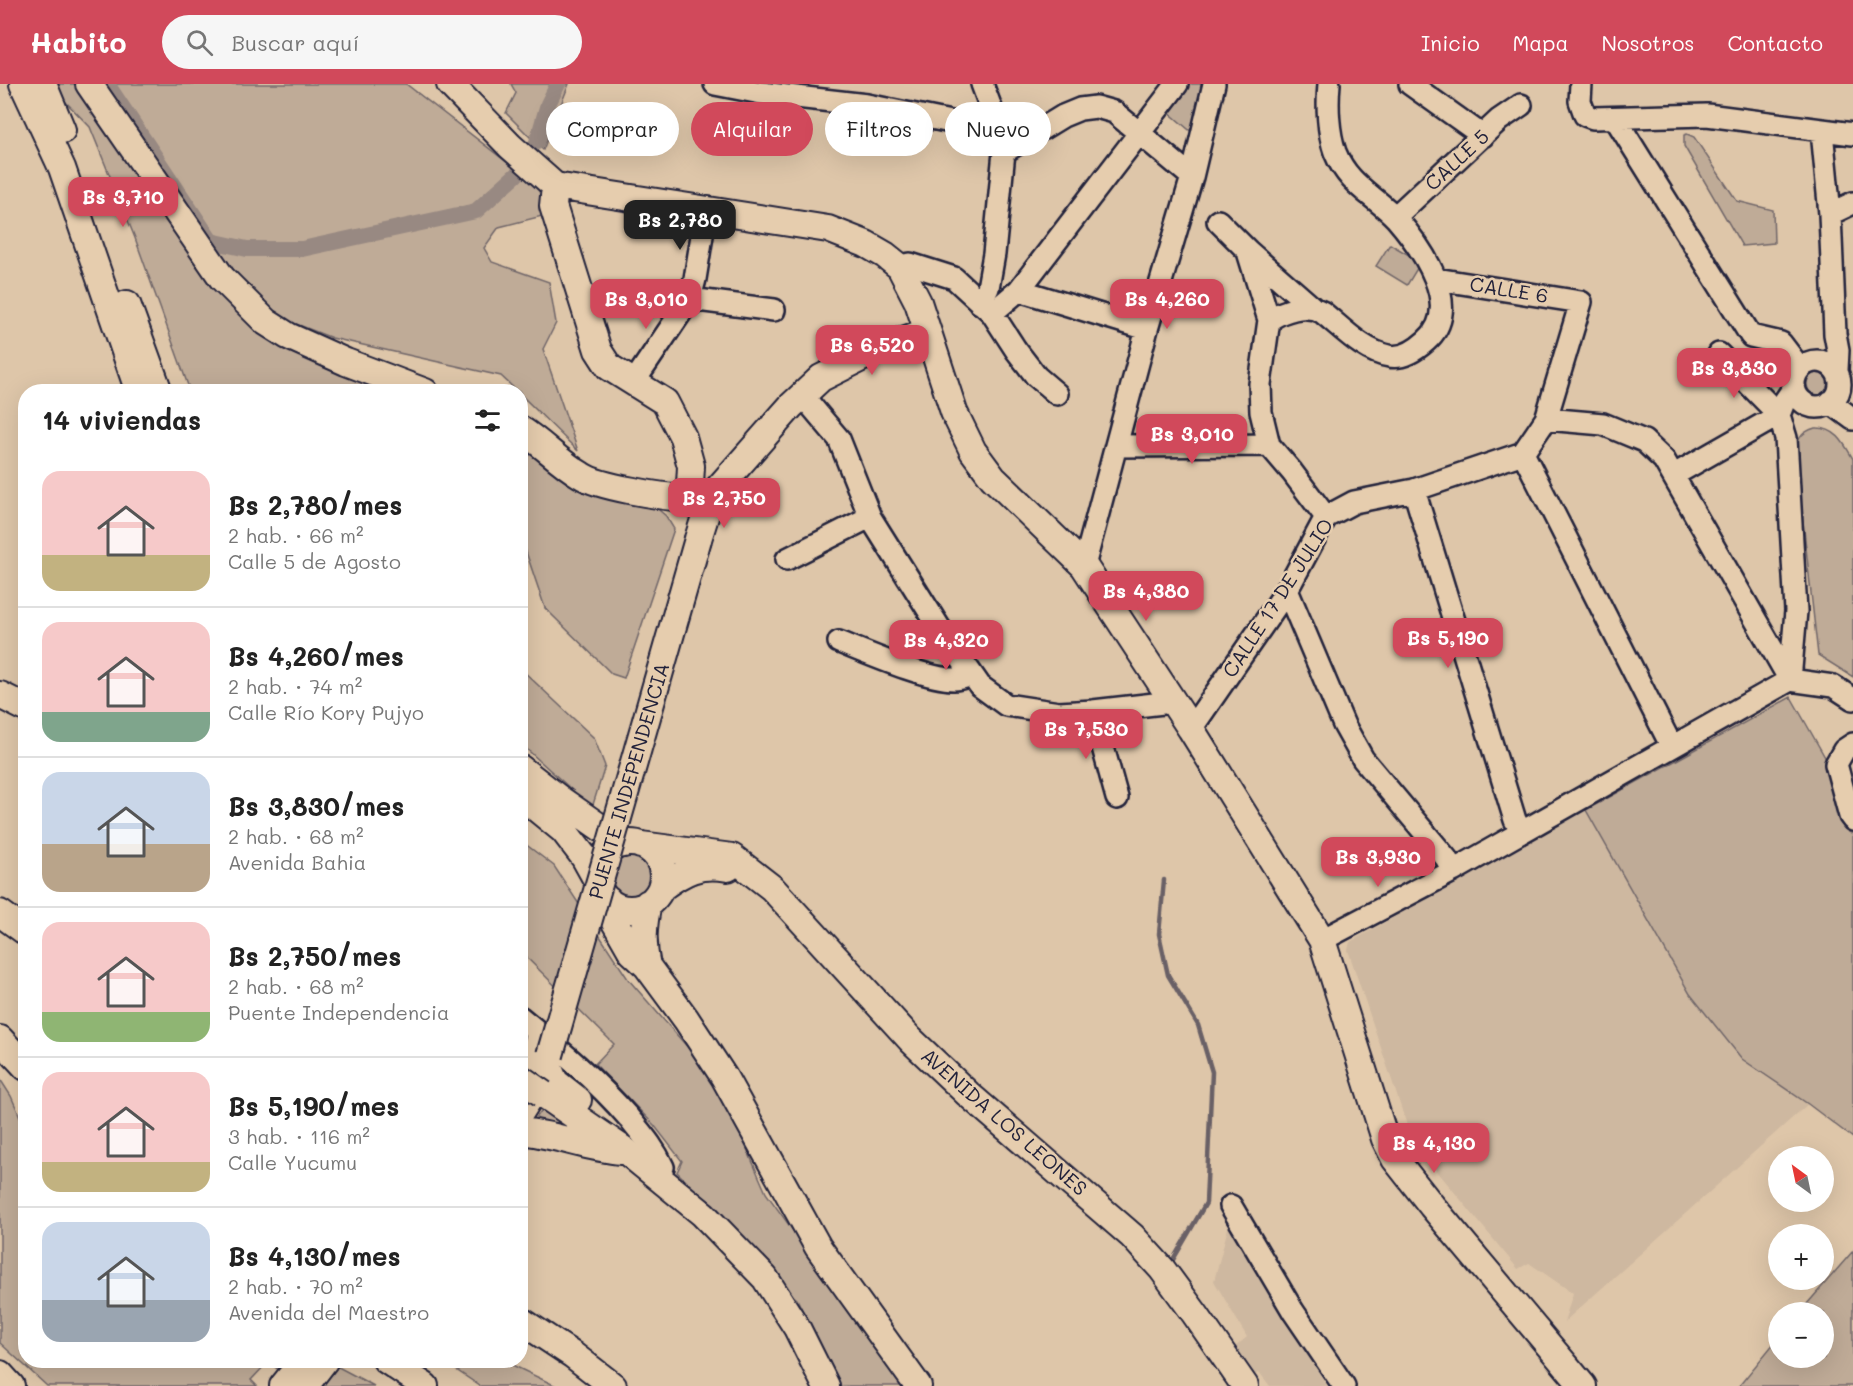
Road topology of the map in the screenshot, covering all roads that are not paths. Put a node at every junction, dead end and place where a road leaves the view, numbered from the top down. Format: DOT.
graph roads {
  1 [pos="22,84"];
  2 [pos="43,84"];
  3 [pos="89,84"];
  4 [pos="450,84"];
  5 [pos="714,84"];
  6 [pos="982,84"];
  7 [pos="1177,84"];
  8 [pos="1215,84"];
  9 [pos="1329,84"];
  10 [pos="1410,84"];
  11 [pos="1581,84"];
  12 [pos="988,102"];
  13 [pos="1521,105"];
  14 [pos="1615,118"];
  15 [pos="1051,121"];
  16 [pos="945,126"];
  17 [pos="1822,131"];
  18 [pos="1138,133"];
  19 [pos="1853,134"];
  20 [pos="1483,136"];
  21 [pos="1001,156"];
  22 [pos="1192,177"];
  23 [pos="555,186"];
  24 [pos="1853,202"];
  25 [pos="706,211"];
  26 [pos="1830,214"];
  27 [pos="1395,217"];
  28 [pos="1218,220"];
  29 [pos="1248,251"];
  30 [pos="900,267"];
  31 [pos="1436,279"];
  32 [pos="1019,290"];
  33 [pos="690,299"];
  34 [pos="986,308"];
  35 [pos="1313,308"];
  36 [pos="774,310"];
  37 [pos="1269,320"];
  38 [pos="1147,329"];
  39 [pos="1844,331"];
  40 [pos="926,332"];
  41 [pos="1719,354"];
  42 [pos="1804,372"];
  43 [pos="1843,380"];
  44 [pos="634,382"];
  45 [pos="136,384"];
  46 [pos="156,384"];
  47 [pos="404,384"];
  48 [pos="1057,394"];
  49 [pos="802,395"];
  50 [pos="1820,404"];
  51 [pos="1779,415"];
  52 [pos="1546,419"];
  53 [pos="1853,420"];
  54 [pos="528,434"];
  55 [pos="1786,438"];
  56 [pos="1269,445"];
  57 [pos="1116,446"];
  58 [pos="1524,453"];
  59 [pos="1674,475"];
  60 [pos="1414,490"];
  61 [pos="697,497"];
  62 [pos="870,517"];
  63 [pos="1326,517"];
  64 [pos="787,559"];
  65 [pos="1084,567"];
  66 [pos="1287,590"];
  67 [pos="838,642"];
  68 [pos="972,675"];
  69 [pos="1790,680"];
  70 [pos="0,695"];
  71 [pos="1853,699"];
  72 [pos="1172,702"];
  73 [pos="18,704"];
  74 [pos="1093,711"];
  75 [pos="1191,729"];
  76 [pos="1853,744"];
  77 [pos="1672,747"];
  78 [pos="528,774"];
  79 [pos="1117,798"];
  80 [pos="528,802"];
  81 [pos="1853,820"];
  82 [pos="1521,831"];
  83 [pos="632,844"];
  84 [pos="749,870"];
  85 [pos="1453,871"];
  86 [pos="603,892"];
  87 [pos="655,896"];
  88 [pos="0,913"];
  89 [pos="18,926"];
  90 [pos="1322,940"];
  91 [pos="647,966"];
  92 [pos="528,1024"];
  93 [pos="0,1039"];
  94 [pos="539,1052"];
  95 [pos="18,1058"];
  96 [pos="532,1092"];
  97 [pos="528,1101"];
  98 [pos="528,1132"];
  99 [pos="627,1152"];
  100 [pos="657,1175"];
  101 [pos="1231,1206"];
  102 [pos="528,1325"];
  103 [pos="298,1368"];
  104 [pos="319,1368"];
  105 [pos="398,1368"];
  106 [pos="0,1374"];
  107 [pos="10,1386"];
  108 [pos="283,1386"];
  109 [pos="305,1386"];
  110 [pos="425,1386"];
  111 [pos="613,1386"];
  112 [pos="826,1386"];
  113 [pos="918,1386"];
  114 [pos="1245,1386"];
  115 [pos="1344,1386"];
  116 [pos="1583,1386"];
  1 -- 45 [label="main road"];
  2 -- 46 [label="main road"];
  3 -- 47 [label="main road"];
  4 -- 23 [label="main road"];
  5 -- 16 [label="street"];
  6 -- 12 [label="street"];
  7 -- 18 [label="street"];
  8 -- 22 [label="street"];
  9 -- 27 [label="street"];
  10 -- 20 [label="street"];
  11 -- 14 [label="street"];
  13 -- 20 [label="street, CALLE 5"];
  14 -- 17 [label="street"];
  14 -- 42 [label="street"];
  15 -- 18 [label="street"];
  17 -- 19 [label="street"];
  17 -- 26 [label="street"];
  18 -- 22 [label="street"];
  18 -- 32 [label="street"];
  20 -- 27 [label="street, CALLE 5"];
  21 -- 34 [label="street"];
  22 -- 38 [label="street"];
  23 -- 25 [label="main road"];
  23 -- 44 [label="main road, PUENTE INDEPENDENCIA"];
  24 -- 26 [label="street"];
  25 -- 30 [label="main road"];
  25 -- 33 [label="street"];
  26 -- 39 [label="street"];
  27 -- 31 [label="street"];
  28 -- 29 [label="street"];
  29 -- 35 [label="street"];
  29 -- 37 [label="street"];
  30 -- 34 [label="street"];
  30 -- 40 [label="main road"];
  31 -- 35 [label="street"];
  31 -- 52 [label="street, CALLE 6"];
  32 -- 34 [label="street"];
  32 -- 38 [label="street"];
  33 -- 36 [label="street"];
  33 -- 44 [label="street"];
  34 -- 48 [label="street"];
  35 -- 37 [label="street"];
  37 -- 56 [label="street"];
  38 -- 57 [label="street"];
  39 -- 42 [label="street"];
  39 -- 43 [label="street"];
  40 -- 49 [label="main road"];
  40 -- 65 [label="main road"];
  41 -- 51 [label="street"];
  42 -- 43 [label="street"];
  42 -- 50 [label="street"];
  42 -- 51 [label="street"];
  43 -- 50 [label="street"];
  44 -- 61 [label="main road, PUENTE INDEPENDENCIA"];
  49 -- 61 [label="main road"];
  49 -- 62 [label="street"];
  50 -- 53 [label="street"];
  50 -- 55 [label="street"];
  51 -- 55 [label="street"];
  51 -- 59 [label="street"];
  52 -- 58 [label="street"];
  52 -- 59 [label="street"];
  54 -- 61 [label="main road"];
  55 -- 69 [label="street"];
  56 -- 57 [label="street"];
  56 -- 63 [label="street"];
  57 -- 65 [label="street"];
  58 -- 60 [label="street, CALLE 17 DE JULIO"];
  58 -- 77 [label="street"];
  59 -- 69 [label="street"];
  60 -- 63 [label="street, CALLE 17 DE JULIO"];
  60 -- 82 [label="street"];
  61 -- 94 [label="main road, PUENTE INDEPENDENCIA"];
  62 -- 64 [label="street"];
  62 -- 68 [label="street"];
  63 -- 66 [label="street, CALLE 17 DE JULIO"];
  65 -- 72 [label="main road"];
  66 -- 75 [label="street, CALLE 17 DE JULIO"];
  66 -- 85 [label="street"];
  67 -- 68 [label="street"];
  68 -- 74 [label="street"];
  69 -- 71 [label="street"];
  69 -- 77 [label="street"];
  70 -- 73 [label="main road"];
  72 -- 74 [label="street"];
  72 -- 75 [label="main road"];
  74 -- 79 [label="street"];
  75 -- 90 [label="main road"];
  76 -- 81 [label="street"];
  77 -- 82 [label="street"];
  78 -- 83 [label="main road"];
  80 -- 86 [label="main road"];
  82 -- 85 [label="street"];
  83 -- 84 [label="main road, AVENIDA LOS LEONES"];
  83 -- 86 [label="main road"];
  83 -- 87 [label="main road"];
  84 -- 87 [label="main road"];
  84 -- 114 [label="main road, AVENIDA LOS LEONES"];
  85 -- 90 [label="street"];
  86 -- 87 [label="main road"];
  86 -- 91 [label="main road"];
  87 -- 91 [label="main road"];
  88 -- 89 [label="main road"];
  90 -- 116 [label="main road"];
  91 -- 113 [label="main road"];
  92 -- 100 [label="street"];
  93 -- 95 [label="main road"];
  94 -- 96 [label="main road"];
  94 -- 97 [label="main road"];
  94 -- 99 [label="main road"];
  96 -- 99 [label="main road"];
  98 -- 99 [label="main road"];
  99 -- 100 [label="main road"];
  100 -- 112 [label="main road"];
  101 -- 115 [label="street"];
  102 -- 111 [label="main road"];
  103 -- 108 [label="main road"];
  104 -- 109 [label="main road"];
  105 -- 110 [label="main road"];
  106 -- 107 [label="main road"];
}
